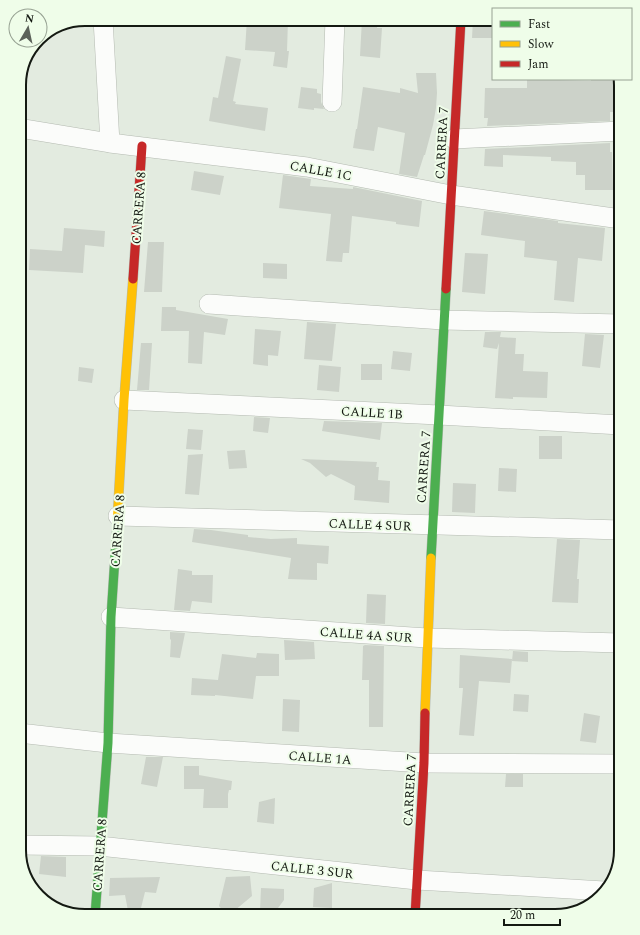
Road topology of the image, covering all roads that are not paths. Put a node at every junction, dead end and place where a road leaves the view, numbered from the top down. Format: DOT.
graph roads {
  1 [pos="103,26"];
  2 [pos="335,26"];
  3 [pos="461,26"];
  4 [pos="332,102"];
  5 [pos="26,129"];
  6 [pos="614,130"];
  7 [pos="454,139"];
  8 [pos="110,143"];
  9 [pos="142,146"];
  10 [pos="451,195"];
  11 [pos="614,218"];
  12 [pos="209,304"];
  13 [pos="443,320"];
  14 [pos="614,324"];
  15 [pos="124,400"];
  16 [pos="439,415"];
  17 [pos="614,425"];
  18 [pos="118,516"];
  19 [pos="432,526"];
  20 [pos="614,530"];
  21 [pos="111,618"];
  22 [pos="426,638"];
  23 [pos="614,643"];
  24 [pos="26,734"];
  25 [pos="108,743"];
  26 [pos="424,763"];
  27 [pos="614,764"];
  28 [pos="26,845"];
  29 [pos="99,846"];
  30 [pos="417,880"];
  31 [pos="598,891"];
  32 [pos="95,909"];
  33 [pos="415,909"];
  1 -- 8 [label="street"];
  2 -- 4 [label="street"];
  3 -- 7 [label="street, CARRERA 7"];
  5 -- 8 [label="street, CALLE 1C"];
  6 -- 7 [label="street"];
  7 -- 10 [label="street, CARRERA 7"];
  8 -- 9 [label="street, CALLE 1C"];
  9 -- 10 [label="street, CALLE 1C"];
  9 -- 15 [label="street, CARRERA 8"];
  10 -- 11 [label="street, CALLE 1C"];
  10 -- 13 [label="street, CARRERA 7"];
  12 -- 13 [label="street"];
  13 -- 14 [label="street"];
  13 -- 16 [label="street, CARRERA 7"];
  15 -- 16 [label="street, CALLE 1B"];
  15 -- 18 [label="street, CARRERA 8"];
  16 -- 17 [label="street, CALLE 1B"];
  16 -- 19 [label="street, CARRERA 7"];
  18 -- 19 [label="street, CALLE 4 SUR"];
  18 -- 21 [label="street, CARRERA 8"];
  19 -- 20 [label="street, CALLE 4 SUR"];
  19 -- 22 [label="street, CARRERA 7"];
  21 -- 22 [label="street, CALLE 4A SUR"];
  21 -- 25 [label="street, CARRERA 8"];
  22 -- 23 [label="street, CALLE 4A SUR"];
  22 -- 26 [label="street, CARRERA 7"];
  24 -- 25 [label="street, CALLE 1A"];
  25 -- 26 [label="street, CALLE 1A"];
  25 -- 29 [label="street, CARRERA 8"];
  26 -- 27 [label="street, CALLE 1A"];
  26 -- 30 [label="street, CARRERA 7"];
  28 -- 29 [label="street, CALLE 3 SUR"];
  29 -- 30 [label="street, CALLE 3 SUR"];
  29 -- 32 [label="street, CARRERA 8"];
  30 -- 31 [label="street, CALLE 3 SUR"];
  30 -- 33 [label="street, CARRERA 7"];
}
